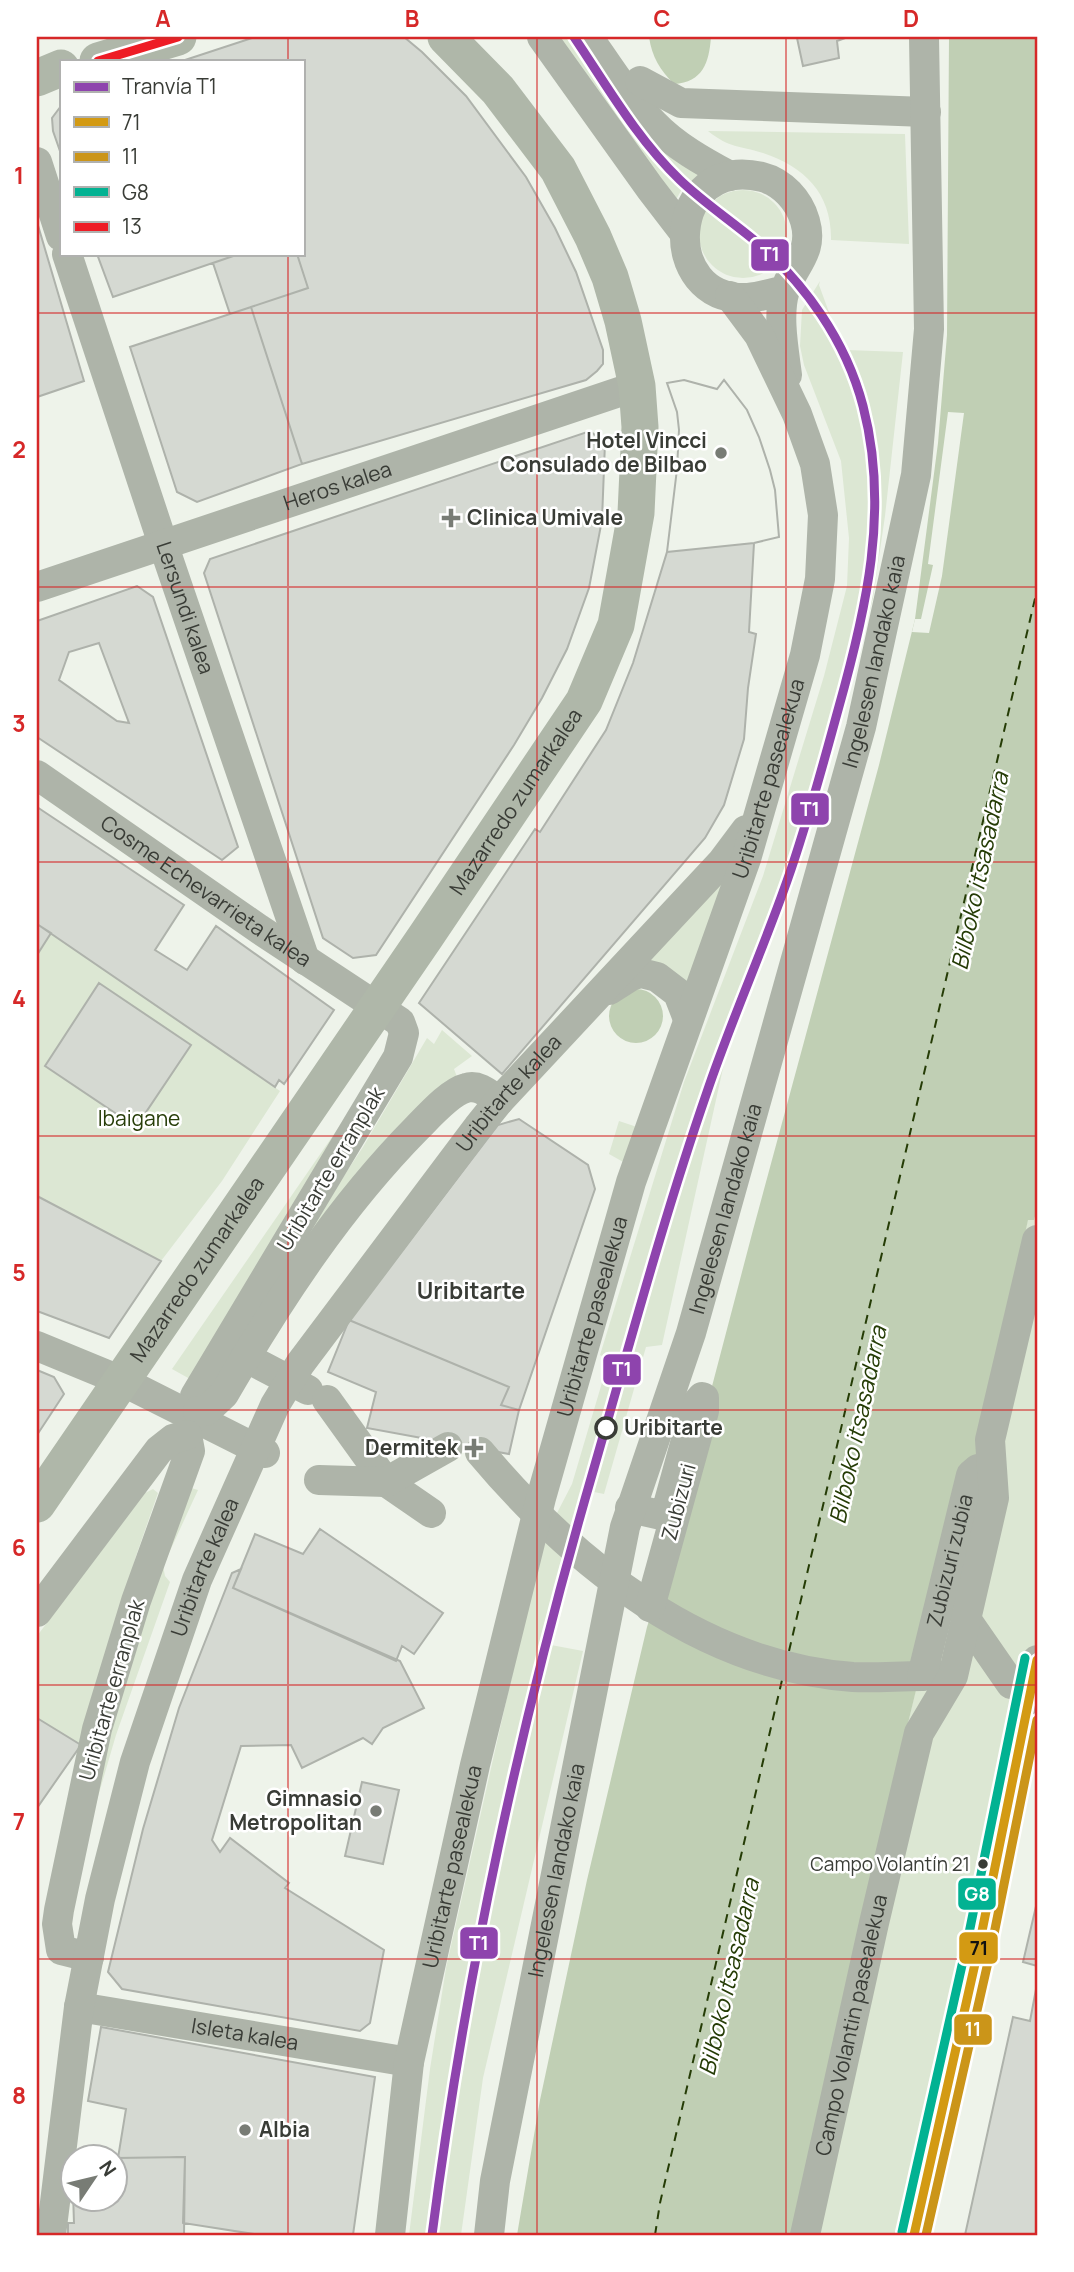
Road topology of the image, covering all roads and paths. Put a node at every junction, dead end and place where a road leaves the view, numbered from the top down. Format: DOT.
graph roads {
  1 [pos="142,37"];
  2 [pos="178,37"];
  3 [pos="446,37"];
  4 [pos="542,37"];
  5 [pos="588,37"];
  6 [pos="924,37"];
  7 [pos="83,60"];
  8 [pos="101,60"];
  9 [pos="60,71"];
  10 [pos="37,79"];
  11 [pos="640,81"];
  12 [pos="926,112"];
  13 [pos="37,162"];
  14 [pos="730,176"];
  15 [pos="683,231"];
  16 [pos="60,233"];
  17 [pos="68,256"];
  18 [pos="785,290"];
  19 [pos="730,296"];
  20 [pos="637,386"];
  21 [pos="797,414"];
  22 [pos="163,544"];
  23 [pos="37,587"];
  24 [pos="37,775"];
  25 [pos="757,816"];
  26 [pos="305,960"];
  27 [pos="590,1003"];
  28 [pos="377,1006"];
  29 [pos="688,1019"];
  30 [pos="499,1101"];
  31 [pos="1037,1240"];
  32 [pos="37,1346"];
  33 [pos="250,1360"];
  34 [pos="137,1389"];
  35 [pos="192,1423"];
  36 [pos="448,1447"];
  37 [pos="480,1452"];
  38 [pos="265,1453"];
  39 [pos="319,1480"];
  40 [pos="386,1482"];
  41 [pos="37,1504"];
  42 [pos="431,1513"];
  43 [pos="627,1521"];
  44 [pos="968,1575"];
  45 [pos="650,1607"];
  46 [pos="37,1612"];
  47 [pos="966,1619"];
  48 [pos="1037,1660"];
  49 [pos="1011,1684"];
  50 [pos="1031,1719"];
  51 [pos="89,1957"];
  52 [pos="79,2007"];
  53 [pos="409,2062"];
  54 [pos="51,2235"];
  55 [pos="390,2235"];
  56 [pos="489,2235"];
  57 [pos="805,2235"];
  58 [pos="914,2235"];
  1 -- 7 [label="main road"];
  2 -- 8 [label="main road"];
  3 -- 20 [label="main road, Mazarredo zumarkalea"];
  4 -- 15 [label="street"];
  5 -- 14 [label="street"];
  6 -- 12 [label="street, Ingelesen landako kaia"];
  9 -- 10 [label="main road"];
  11 -- 12 [label="street"];
  12 -- 43 [label="street, Ingelesen landako kaia"];
  13 -- 16 [label="street"];
  14 -- 15 [label="street"];
  14 -- 18 [label="street"];
  15 -- 19 [label="street"];
  17 -- 22 [label="street, Lersundi kalea"];
  18 -- 19 [label="street"];
  18 -- 21 [label="street, Uribitarte pasealekua"];
  19 -- 21 [label="street, Uribitarte pasealekua"];
  20 -- 22 [label="street, Heros kalea"];
  20 -- 28 [label="main road, Mazarredo zumarkalea"];
  21 -- 25 [label="street, Uribitarte pasealekua"];
  22 -- 23 [label="street, Heros kalea"];
  22 -- 26 [label="street, Lersundi kalea"];
  24 -- 26 [label="street, Cosme Echevarrieta kalea"];
  25 -- 27 [label="street, Uribitarte kalea"];
  25 -- 29 [label="street, Uribitarte pasealekua"];
  26 -- 28 [label="street, Cosme Echevarrieta kalea"];
  27 -- 29 [label="street, Uribitarte kalea"];
  27 -- 30 [label="street, Uribitarte kalea"];
  28 -- 34 [label="main road, Mazarredo zumarkalea"];
  28 -- 35 [label="street, Uribitarte erranplak"];
  29 -- 53 [label="street, Uribitarte pasealekua"];
  30 -- 33 [label="street, Uribitarte erranplak"];
  30 -- 51 [label="street, Uribitarte kalea"];
  31 -- 44 [label="street, Campo Volantin pasealekua"];
  32 -- 34 [label="street"];
  33 -- 35 [label="street, Uribitarte erranplak"];
  33 -- 40 [label="street"];
  34 -- 38 [label="street"];
  34 -- 41 [label="main road, Mazarredo zumarkalea"];
  35 -- 46 [label="street"];
  35 -- 51 [label="street, Uribitarte erranplak"];
  36 -- 40 [label="street"];
  37 -- 45 [label="street"];
  39 -- 40 [label="street"];
  40 -- 42 [label="street"];
  43 -- 45 [label="street, Zubizuri"];
  43 -- 56 [label="street, Ingelesen landako kaia"];
  44 -- 45 [label="street, Zubizuri zubia"];
  44 -- 47 [label="street, Campo Volantin pasealekua"];
  47 -- 49 [label="street"];
  47 -- 57 [label="street, Campo Volantin pasealekua"];
  48 -- 50 [label="street"];
  50 -- 58 [label="street"];
  51 -- 52 [label="street, Uribitarte kalea"];
  52 -- 53 [label="street, Isleta kalea"];
  52 -- 54 [label="street, Uribitarte kalea"];
  53 -- 55 [label="street, Uribitarte pasealekua"];
}
